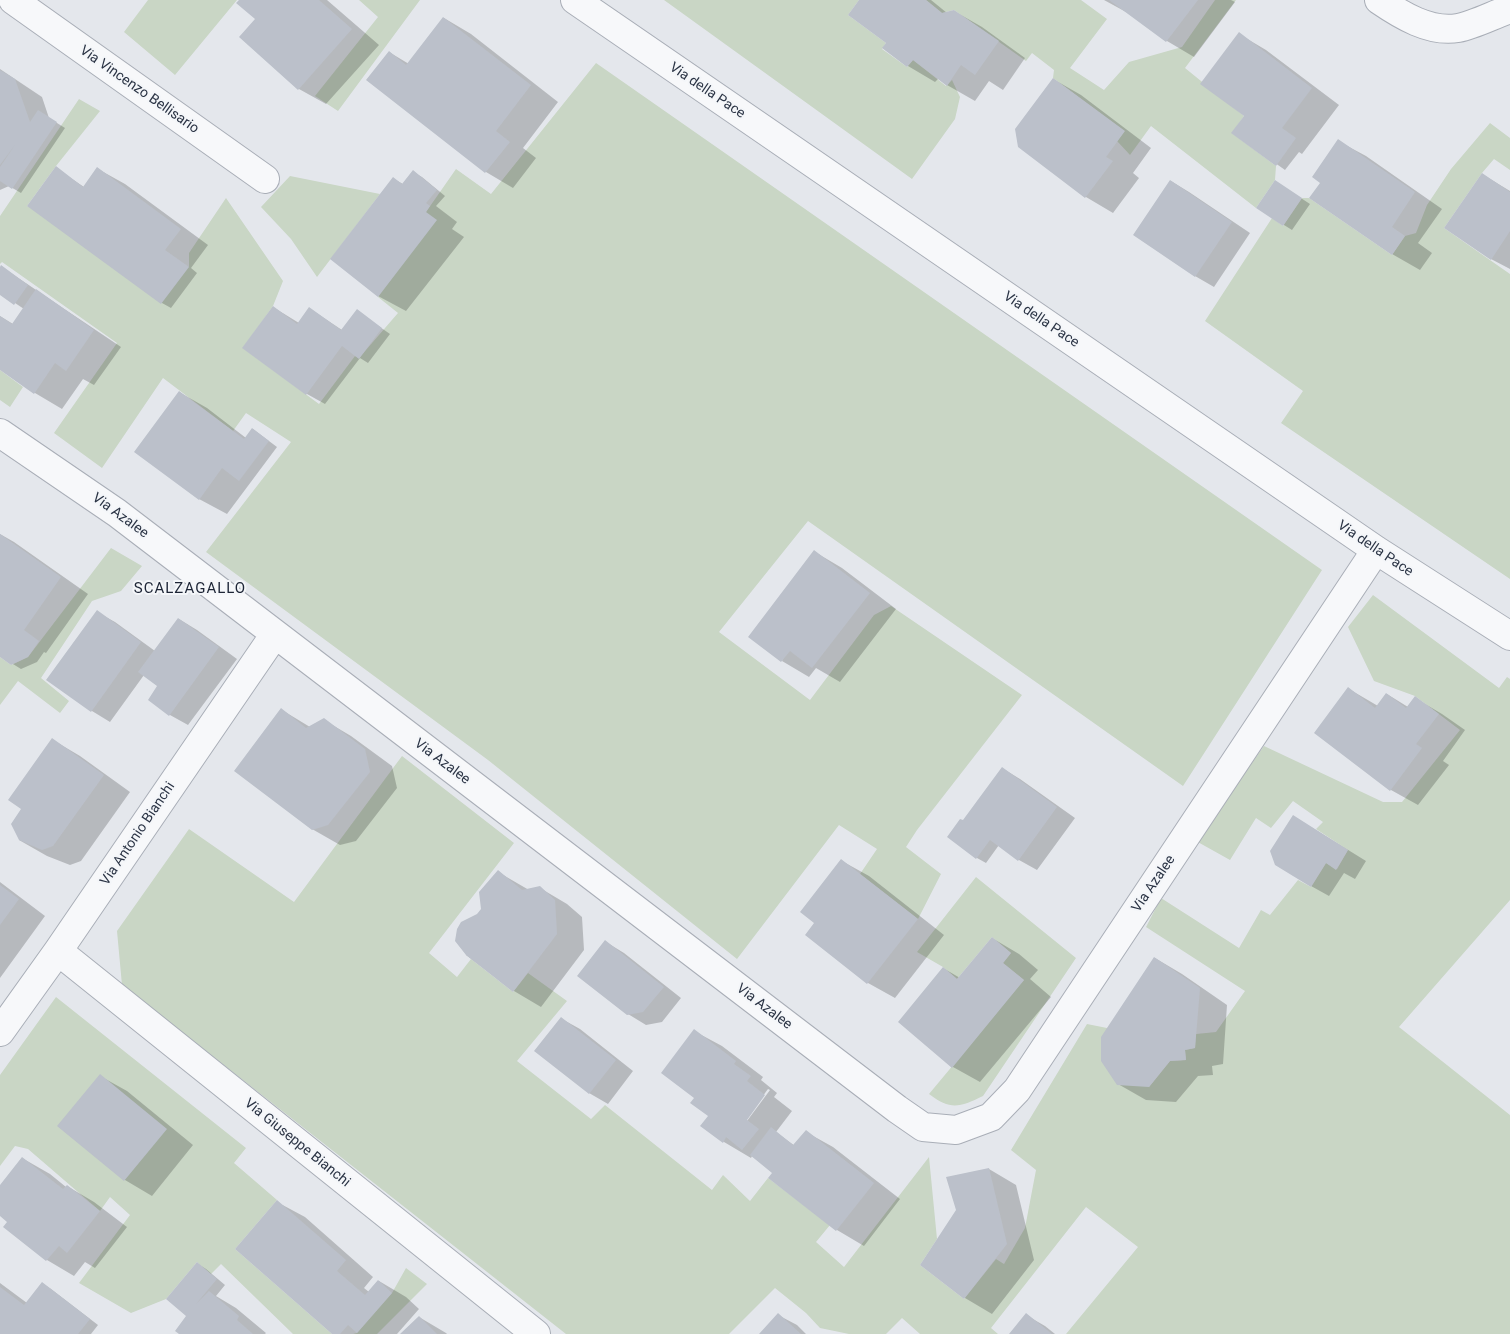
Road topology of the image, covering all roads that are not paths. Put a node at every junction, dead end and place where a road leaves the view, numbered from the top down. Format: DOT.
graph roads {
  1 [pos="13,0"];
  2 [pos="575,0"];
  3 [pos="1379,0"];
  4 [pos="1510,9"];
  5 [pos="265,179"];
  6 [pos="0,434"];
  7 [pos="1376,550"];
  8 [pos="274,634"];
  9 [pos="1510,636"];
  10 [pos="58,951"];
  11 [pos="0,1032"];
  12 [pos="536,1334"];
  1 -- 5 [label="street, Via Vincenzo Bellisario"];
  2 -- 7 [label="street, Via della Pace"];
  3 -- 4 [label="street"];
  6 -- 8 [label="street, Via Azalee"];
  7 -- 8 [label="street, Via Azalee"];
  7 -- 9 [label="street, Via della Pace"];
  8 -- 10 [label="street, Via Antonio Bianchi"];
  10 -- 11 [label="street, Via Antonio Bianchi"];
  10 -- 12 [label="street, Via Giuseppe Bianchi"];
}
